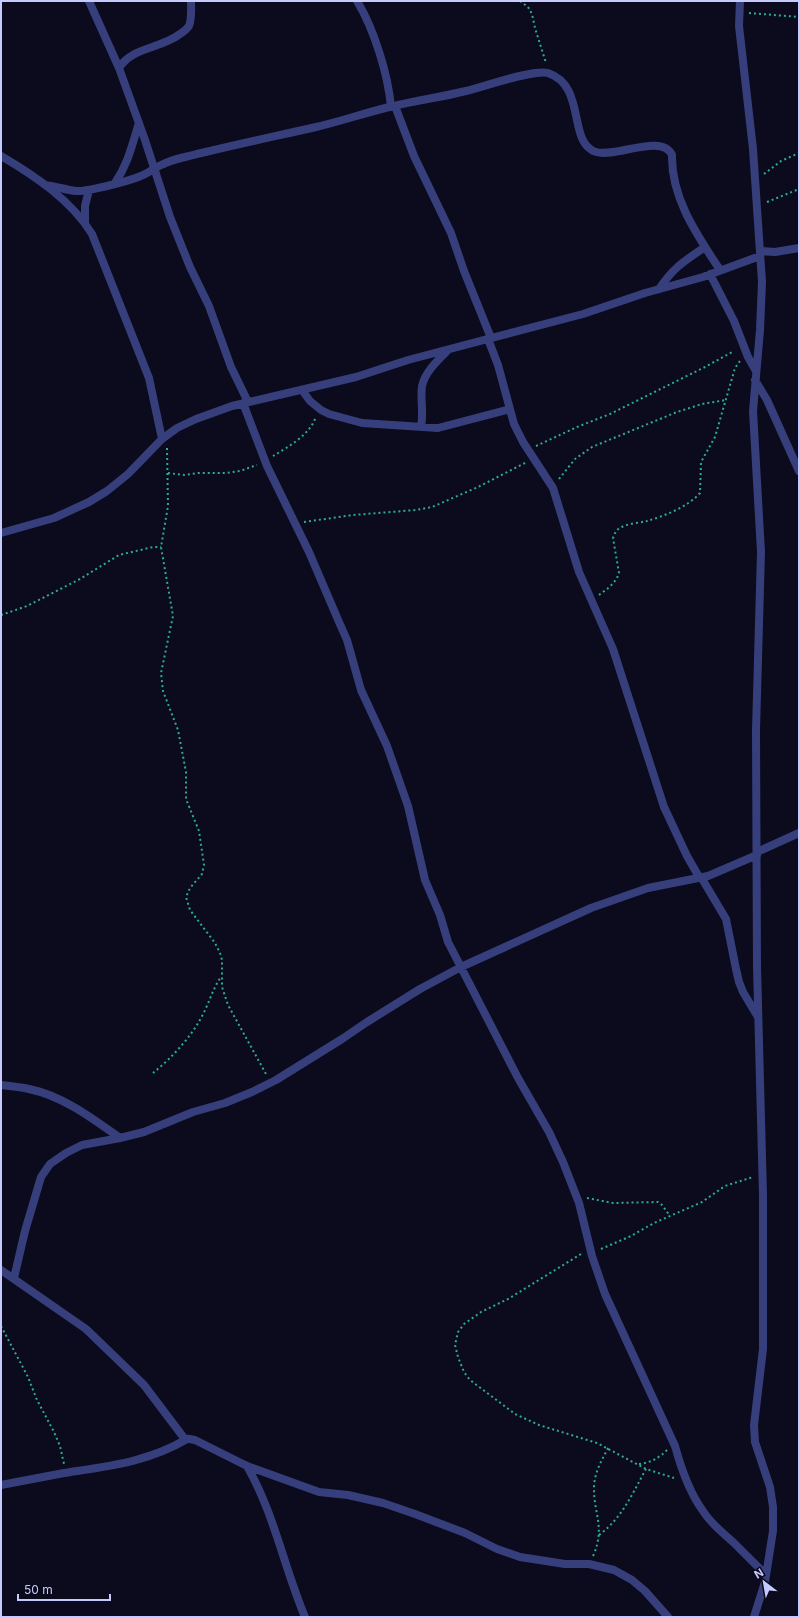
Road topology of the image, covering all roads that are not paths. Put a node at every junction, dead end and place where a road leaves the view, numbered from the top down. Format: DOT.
graph roads {
  1 [pos="89,1"];
  2 [pos="191,1"];
  3 [pos="357,1"];
  4 [pos="740,1"];
  5 [pos="119,68"];
  6 [pos="393,106"];
  7 [pos="139,123"];
  8 [pos="1,156"];
  9 [pos="154,169"];
  10 [pos="115,183"];
  11 [pos="45,184"];
  12 [pos="89,190"];
  13 [pos="85,223"];
  14 [pos="705,248"];
  15 [pos="799,248"];
  16 [pos="760,253"];
  17 [pos="720,270"];
  18 [pos="710,274"];
  19 [pos="659,290"];
  20 [pos="490,338"];
  21 [pos="448,350"];
  22 [pos="756,371"];
  23 [pos="755,380"];
  24 [pos="302,390"];
  25 [pos="246,403"];
  26 [pos="510,409"];
  27 [pos="421,427"];
  28 [pos="164,438"];
  29 [pos="799,472"];
  30 [pos="1,534"];
  31 [pos="799,833"];
  32 [pos="756,853"];
  33 [pos="700,877"];
  34 [pos="461,967"];
  35 [pos="758,1017"];
  36 [pos="1,1085"];
  37 [pos="120,1138"];
  38 [pos="1,1270"];
  39 [pos="14,1278"];
  40 [pos="187,1439"];
  41 [pos="247,1466"];
  42 [pos="1,1485"];
  43 [pos="766,1575"];
  44 [pos="305,1617"];
  45 [pos="668,1617"];
  46 [pos="754,1617"];
  1 -- 5 [label="street"];
  2 -- 5 [label="street"];
  3 -- 6 [label="street"];
  4 -- 16 [label="street"];
  5 -- 7 [label="street"];
  6 -- 9 [label="street"];
  6 -- 14 [label="street"];
  6 -- 20 [label="street"];
  7 -- 9 [label="street"];
  7 -- 10 [label="street"];
  8 -- 11 [label="street"];
  9 -- 10 [label="street"];
  9 -- 25 [label="street"];
  10 -- 12 [label="street"];
  11 -- 12 [label="street"];
  11 -- 13 [label="street"];
  12 -- 13 [label="street"];
  13 -- 28 [label="street"];
  14 -- 17 [label="street"];
  14 -- 19 [label="street"];
  15 -- 16 [label="street"];
  16 -- 17 [label="street"];
  16 -- 22 [label="street"];
  17 -- 18 [label="street"];
  18 -- 19 [label="street"];
  18 -- 22 [label="street"];
  19 -- 20 [label="street"];
  20 -- 21 [label="street"];
  20 -- 26 [label="street"];
  21 -- 24 [label="street"];
  21 -- 27 [label="street"];
  22 -- 23 [label="street"];
  23 -- 29 [label="street"];
  23 -- 32 [label="street"];
  24 -- 25 [label="street"];
  24 -- 27 [label="street"];
  25 -- 28 [label="street"];
  25 -- 34 [label="street"];
  26 -- 27 [label="street"];
  26 -- 33 [label="street"];
  28 -- 30 [label="street"];
  31 -- 32 [label="street"];
  32 -- 33 [label="street"];
  32 -- 35 [label="street"];
  33 -- 34 [label="street"];
  33 -- 35 [label="street"];
  34 -- 37 [label="street"];
  34 -- 43 [label="street"];
  35 -- 43 [label="street"];
  36 -- 37 [label="street"];
  37 -- 39 [label="street"];
  38 -- 39 [label="street"];
  39 -- 40 [label="street"];
  40 -- 41 [label="street"];
  40 -- 42 [label="street"];
  41 -- 44 [label="street"];
  41 -- 45 [label="street"];
  43 -- 46 [label="street"];
}
